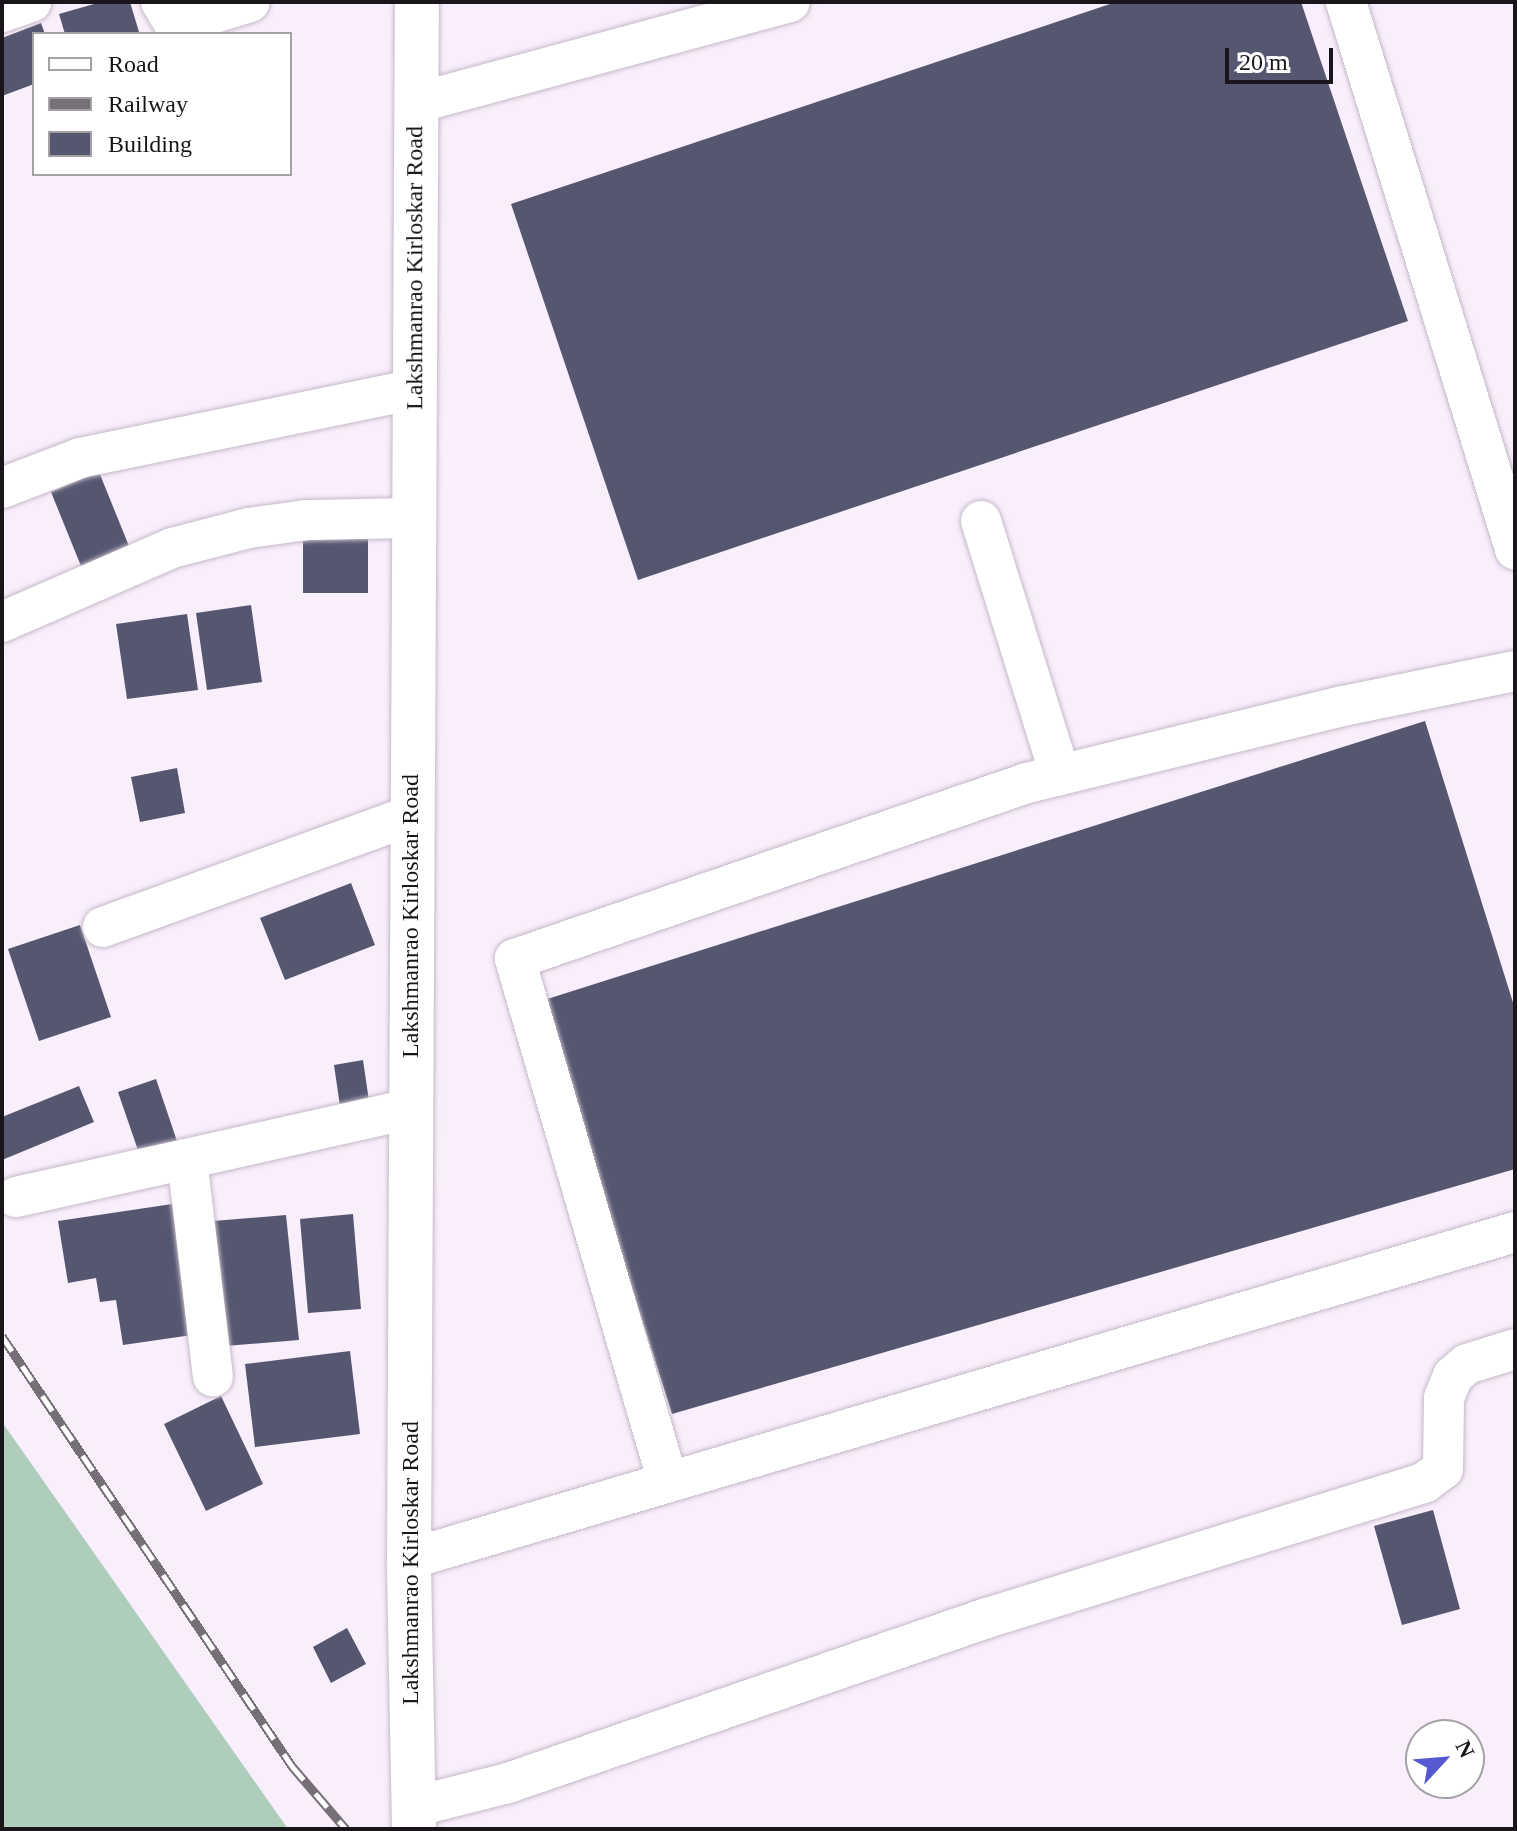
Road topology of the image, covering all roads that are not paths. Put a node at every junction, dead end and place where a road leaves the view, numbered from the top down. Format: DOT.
graph roads {
  1 [pos="31,2"];
  2 [pos="161,2"];
  3 [pos="250,2"];
  4 [pos="417,2"];
  5 [pos="790,2"];
  6 [pos="1346,2"];
  7 [pos="2,12"];
  8 [pos="416,103"];
  9 [pos="415,389"];
  10 [pos="2,488"];
  11 [pos="414,518"];
  12 [pos="981,521"];
  13 [pos="1515,549"];
  14 [pos="2,622"];
  15 [pos="1515,671"];
  16 [pos="1060,775"];
  17 [pos="412,815"];
  18 [pos="103,927"];
  19 [pos="410,1109"];
  20 [pos="187,1159"];
  21 [pos="16,1197"];
  22 [pos="1515,1232"];
  23 [pos="1515,1349"];
  24 [pos="213,1376"];
  25 [pos="668,1482"];
  26 [pos="409,1559"];
  27 [pos="413,1818"];
  1 -- 7 [label="street"];
  2 -- 3 [label="street"];
  4 -- 8 [label="main road, Lakshmanrao Kirloskar Road"];
  5 -- 8 [label="street"];
  6 -- 13 [label="street"];
  8 -- 9 [label="main road, Lakshmanrao Kirloskar Road"];
  9 -- 10 [label="street"];
  9 -- 11 [label="main road, Lakshmanrao Kirloskar Road"];
  11 -- 14 [label="street"];
  11 -- 17 [label="main road, Lakshmanrao Kirloskar Road"];
  12 -- 16 [label="street"];
  15 -- 16 [label="street"];
  16 -- 25 [label="street"];
  17 -- 18 [label="street"];
  17 -- 19 [label="main road, Lakshmanrao Kirloskar Road"];
  19 -- 20 [label="street"];
  19 -- 26 [label="main road, Lakshmanrao Kirloskar Road"];
  20 -- 21 [label="street"];
  20 -- 24 [label="street"];
  22 -- 25 [label="street"];
  23 -- 27 [label="street"];
  25 -- 26 [label="street"];
  26 -- 27 [label="main road, Lakshmanrao Kirloskar Road"];
}
